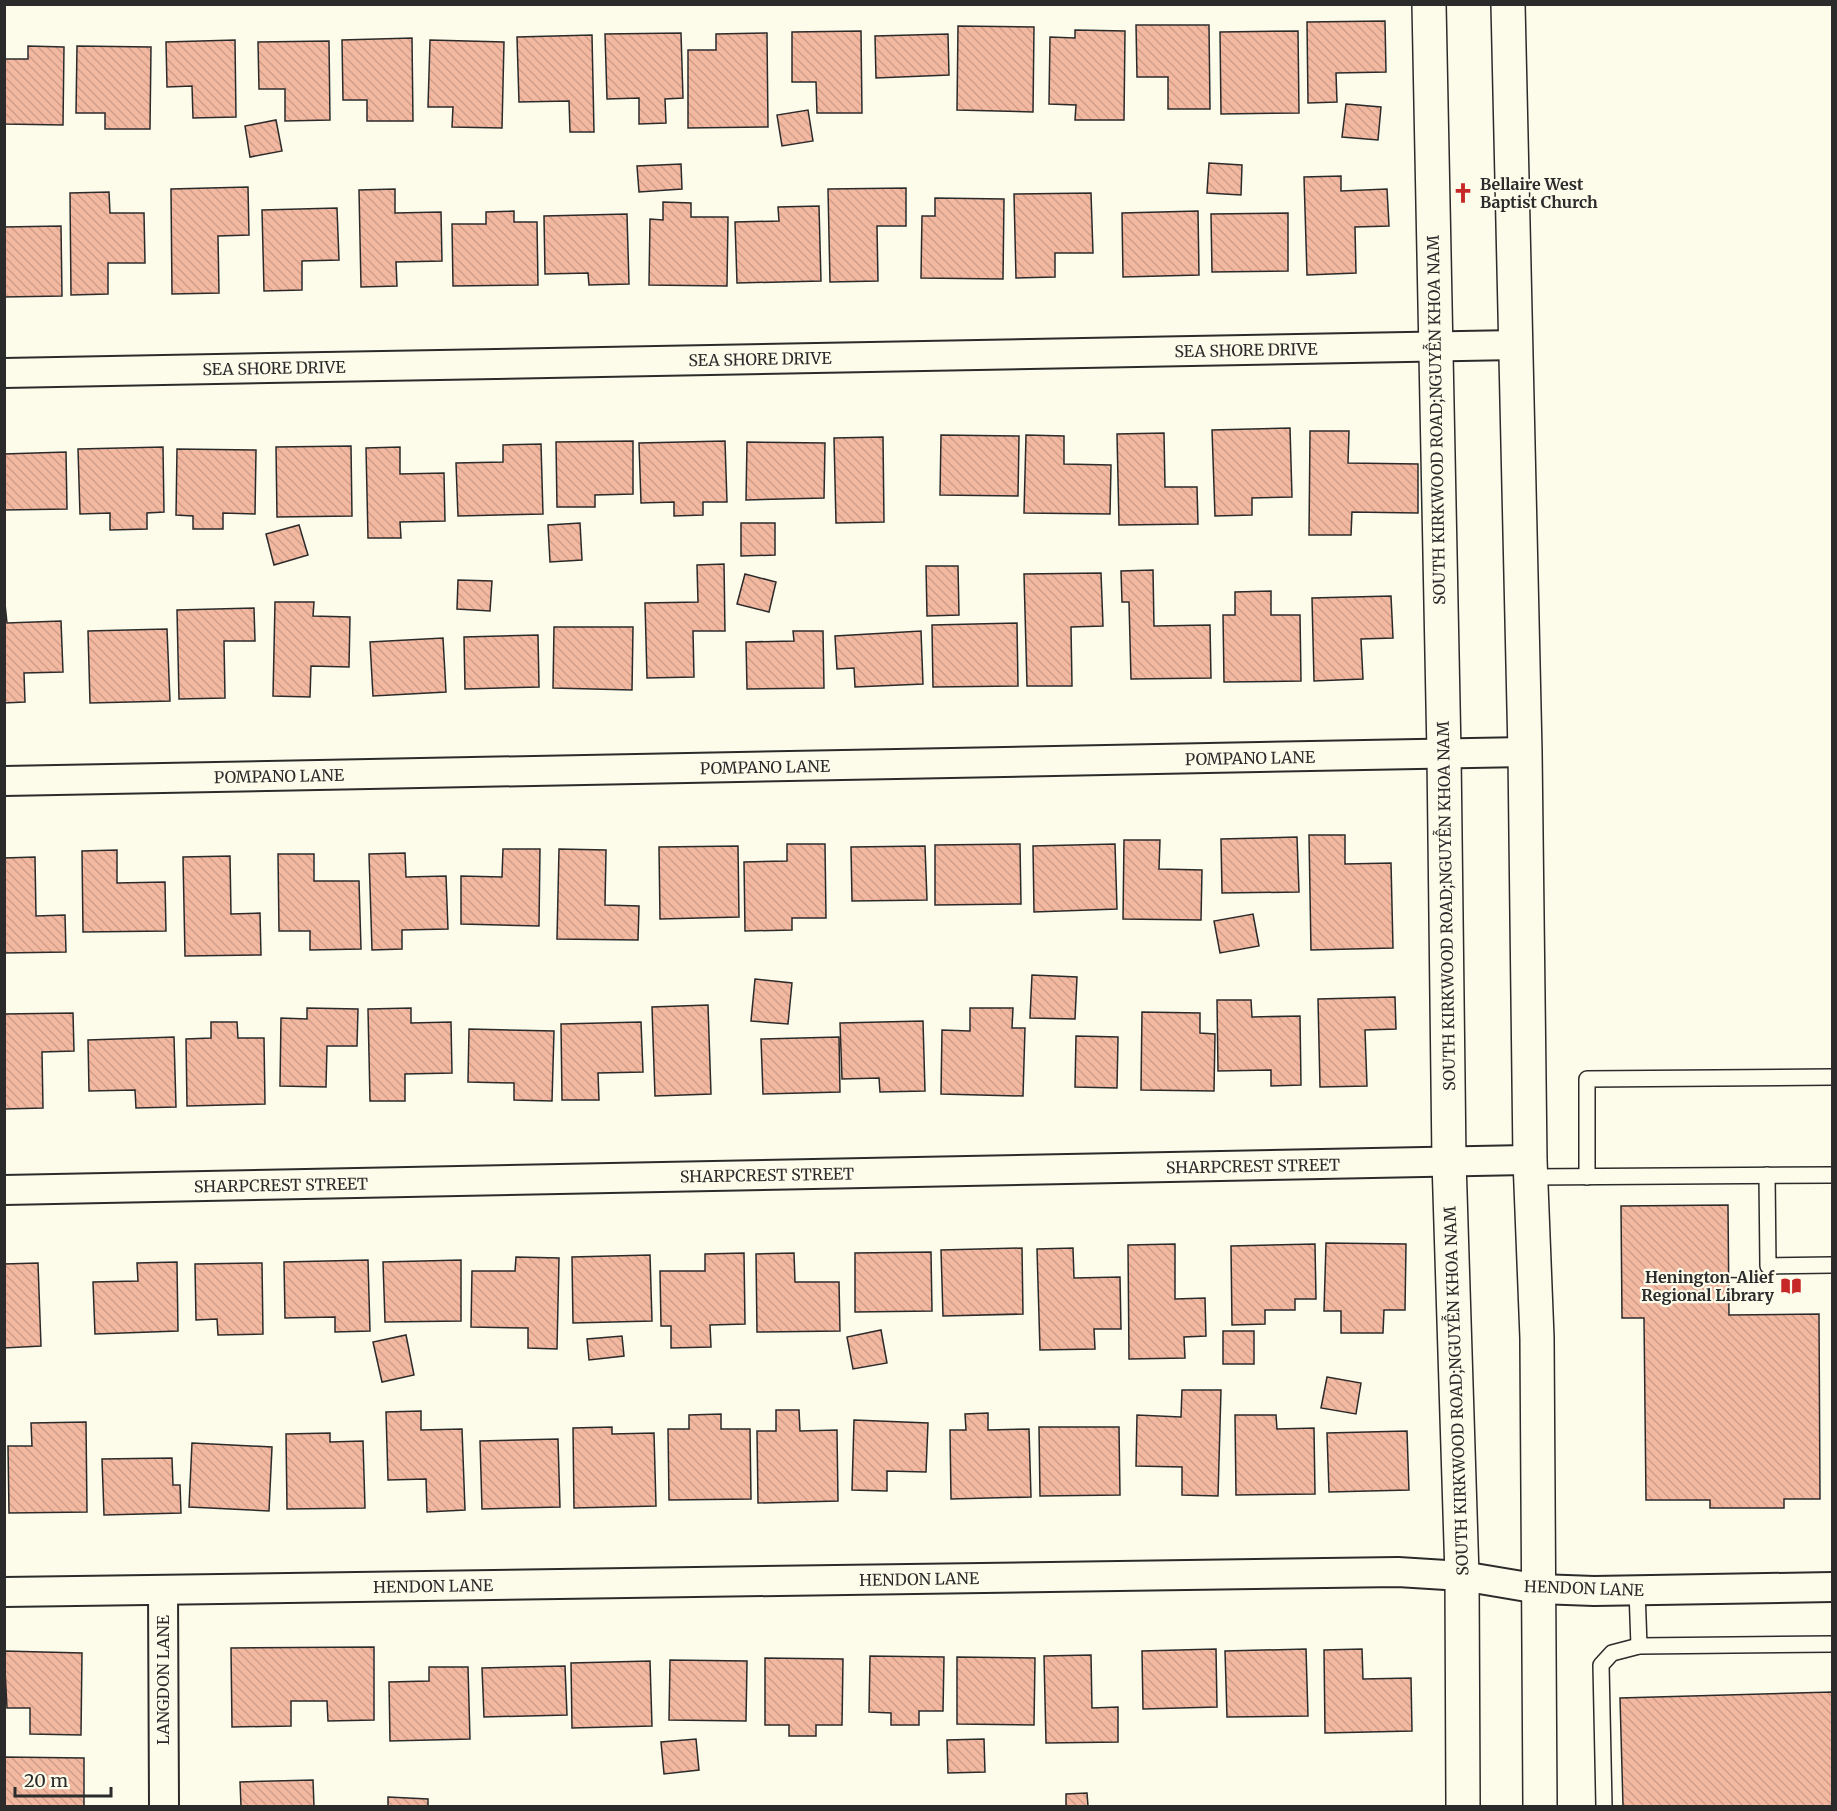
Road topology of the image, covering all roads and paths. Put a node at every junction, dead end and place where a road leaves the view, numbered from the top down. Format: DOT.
graph roads {
  1 [pos="1429,4"];
  2 [pos="1508,4"];
  3 [pos="1516,345"];
  4 [pos="1434,347"];
  5 [pos="4,373"];
  6 [pos="1524,752"];
  7 [pos="1444,754"];
  8 [pos="4,781"];
  9 [pos="1833,1077"];
  10 [pos="1449,1161"];
  11 [pos="1530,1169"];
  12 [pos="1767,1175"];
  13 [pos="1833,1175"];
  14 [pos="1587,1177"];
  15 [pos="4,1190"];
  16 [pos="1833,1265"];
  17 [pos="1462,1576"];
  18 [pos="1833,1587"];
  19 [pos="1539,1589"];
  20 [pos="163,1590"];
  21 [pos="1637,1590"];
  22 [pos="4,1592"];
  23 [pos="1833,1644"];
  24 [pos="1639,1646"];
  25 [pos="165,1806"];
  26 [pos="1463,1806"];
  27 [pos="1540,1806"];
  28 [pos="1604,1806"];
  1 -- 4 [label="main road, SOUTH KIRKWOOD ROAD;NGUYỄN KHOA NAM"];
  2 -- 3 [label="main road"];
  3 -- 4 [label="street, SEA SHORE DRIVE"];
  3 -- 6 [label="main road"];
  4 -- 5 [label="street, SEA SHORE DRIVE"];
  4 -- 7 [label="main road, SOUTH KIRKWOOD ROAD;NGUYỄN KHOA NAM"];
  6 -- 7 [label="street, POMPANO LANE"];
  6 -- 11 [label="main road"];
  7 -- 8 [label="street, POMPANO LANE"];
  7 -- 10 [label="main road, SOUTH KIRKWOOD ROAD;NGUYỄN KHOA NAM"];
  9 -- 14 [label="lane"];
  10 -- 11 [label="street, SHARPCREST STREET"];
  10 -- 15 [label="street, SHARPCREST STREET"];
  10 -- 17 [label="main road, SOUTH KIRKWOOD ROAD;NGUYỄN KHOA NAM"];
  11 -- 14 [label="lane"];
  11 -- 19 [label="main road"];
  12 -- 13 [label="lane"];
  12 -- 14 [label="lane"];
  12 -- 16 [label="lane"];
  17 -- 19 [label="street, HENDON LANE"];
  17 -- 20 [label="street, HENDON LANE"];
  17 -- 26 [label="main road, SOUTH KIRKWOOD ROAD;NGUYỄN KHOA NAM"];
  18 -- 21 [label="street, HENDON LANE"];
  19 -- 21 [label="street, HENDON LANE"];
  19 -- 27 [label="main road"];
  20 -- 22 [label="street, HENDON LANE"];
  20 -- 25 [label="street, LANGDON LANE"];
  21 -- 24 [label="lane"];
  23 -- 24 [label="lane"];
  24 -- 28 [label="lane"];
}
